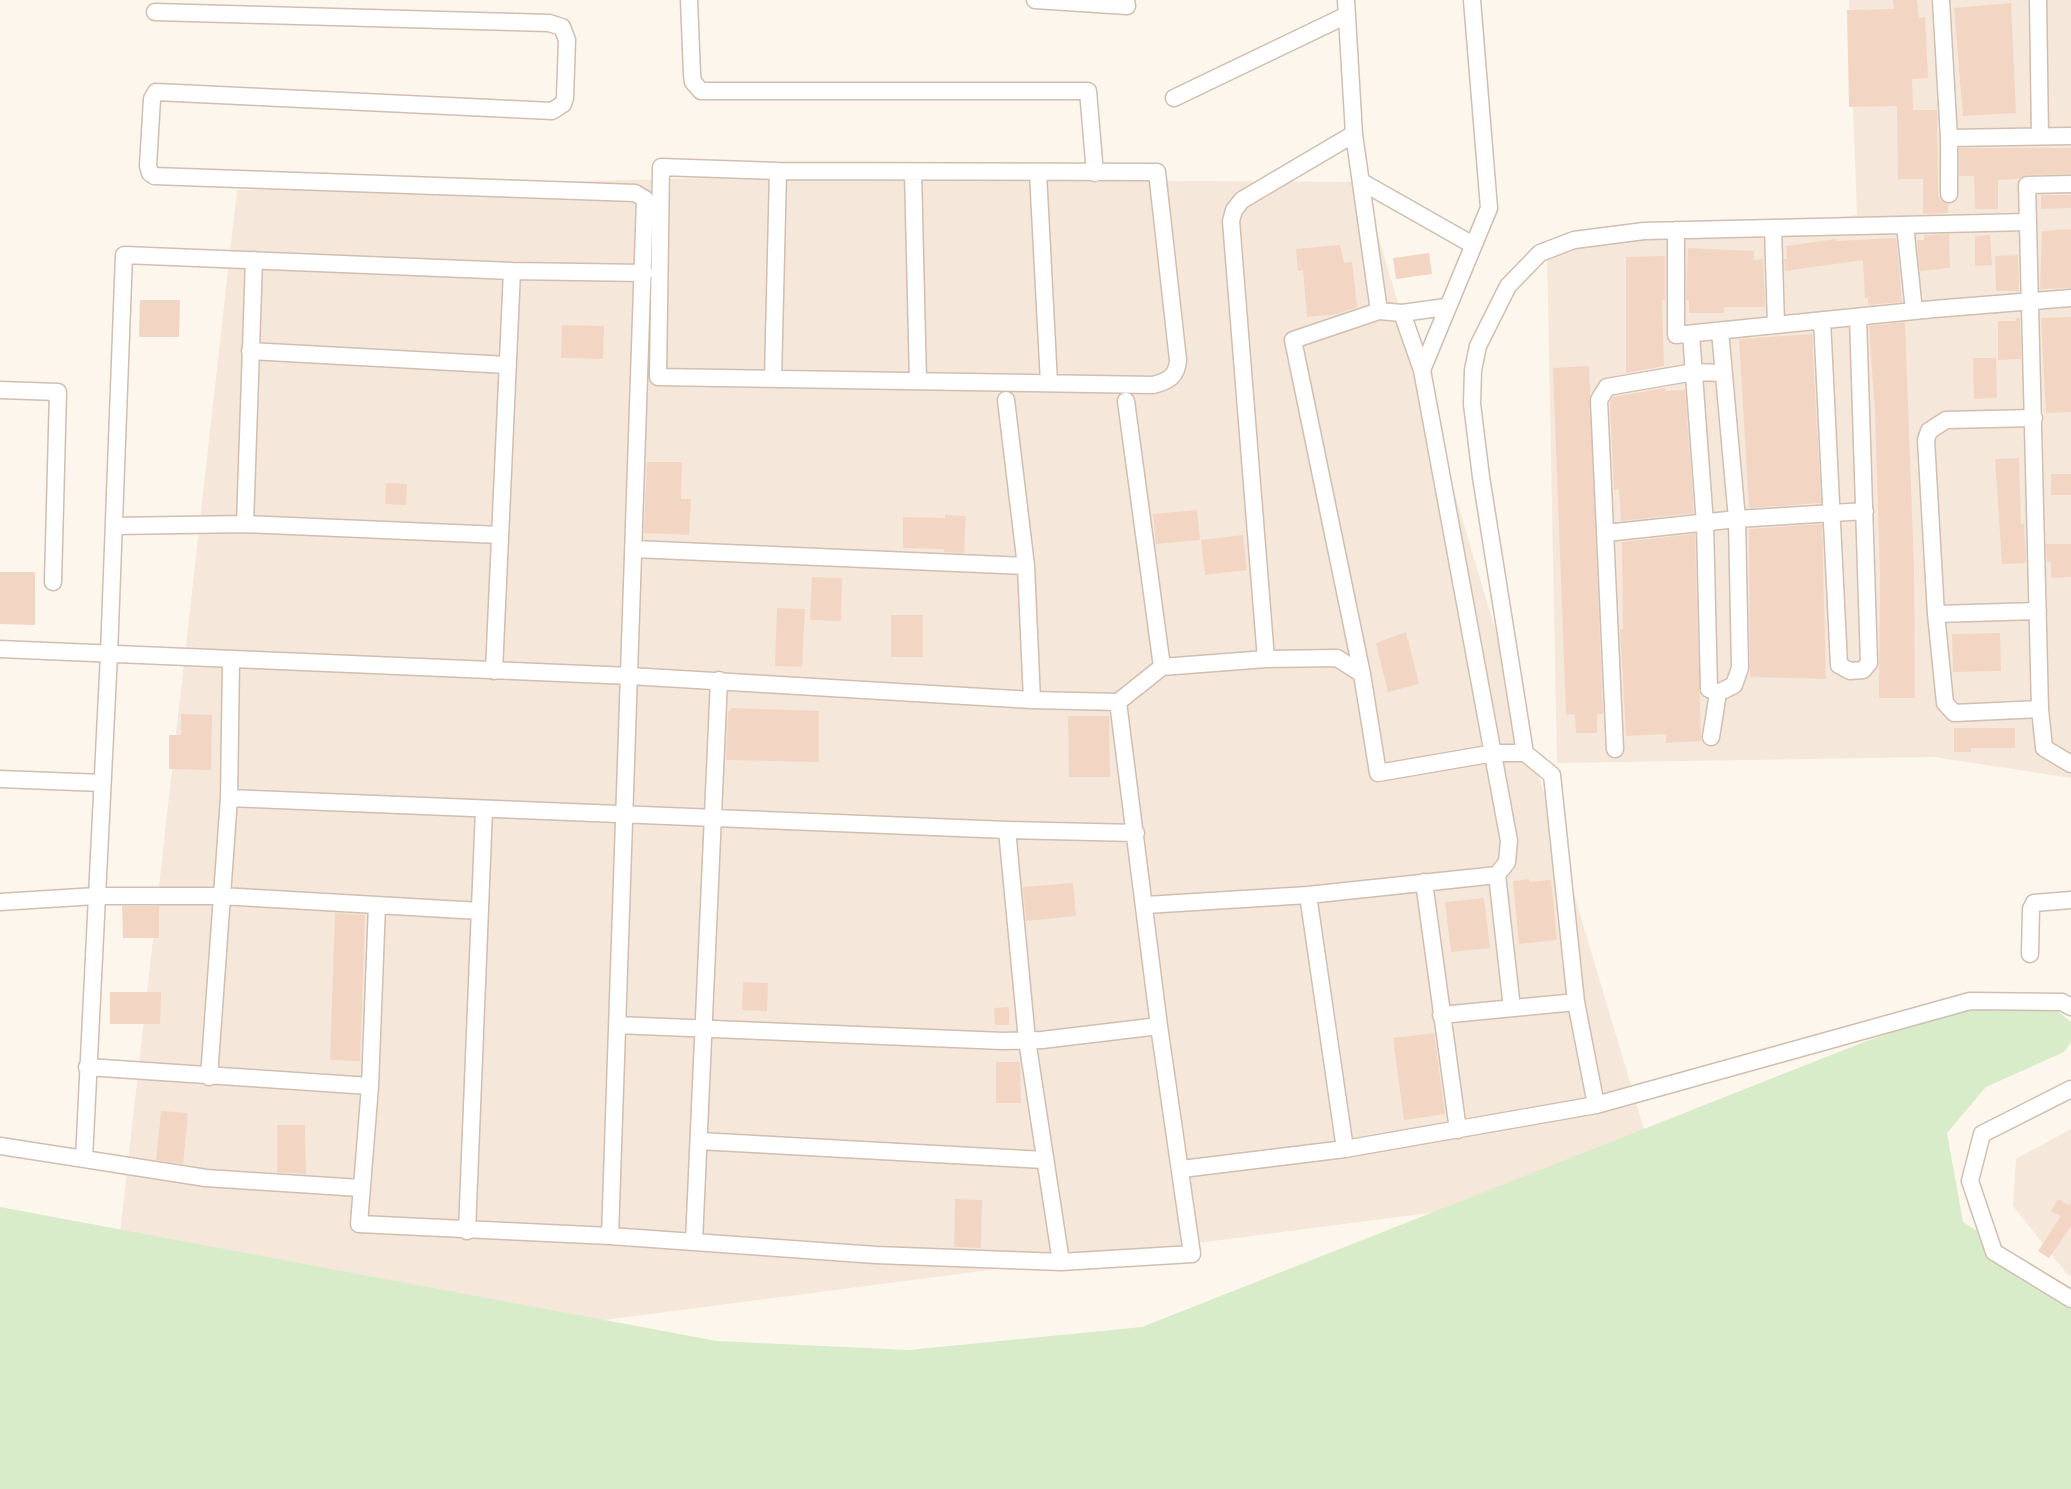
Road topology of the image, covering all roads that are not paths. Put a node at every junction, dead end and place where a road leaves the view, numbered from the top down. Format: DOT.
graph roads {
  1 [pos="689,0"];
  2 [pos="1035,0"];
  3 [pos="1126,0"];
  4 [pos="1472,0"];
  5 [pos="1941,0"];
  6 [pos="2038,0"];
  7 [pos="301,8"];
  8 [pos="1346,8"];
  9 [pos="155,12"];
  10 [pos="1174,98"];
  11 [pos="1354,134"];
  12 [pos="2040,136"];
  13 [pos="2071,136"];
  14 [pos="1949,138"];
  15 [pos="778,171"];
  16 [pos="913,172"];
  17 [pos="1038,173"];
  18 [pos="1095,173"];
  19 [pos="1362,182"];
  20 [pos="2071,184"];
  21 [pos="1949,194"];
  22 [pos="2028,222"];
  23 [pos="1905,225"];
  24 [pos="1773,228"];
  25 [pos="1676,230"];
  26 [pos="1473,245"];
  27 [pos="254,260"];
  28 [pos="512,271"];
  29 [pos="644,273"];
  30 [pos="2071,298"];
  31 [pos="2031,301"];
  32 [pos="1446,307"];
  33 [pos="1379,311"];
  34 [pos="1914,311"];
  35 [pos="1402,312"];
  36 [pos="1858,317"];
  37 [pos="1822,320"];
  38 [pos="1776,325"];
  39 [pos="1720,331"];
  40 [pos="1691,334"];
  41 [pos="250,351"];
  42 [pos="507,365"];
  43 [pos="1422,370"];
  44 [pos="1694,372"];
  45 [pos="1724,373"];
  46 [pos="773,379"];
  47 [pos="918,381"];
  48 [pos="1049,383"];
  49 [pos="0,390"];
  50 [pos="1006,400"];
  51 [pos="1126,401"];
  52 [pos="2034,418"];
  53 [pos="1865,511"];
  54 [pos="1831,514"];
  55 [pos="1737,519"];
  56 [pos="245,524"];
  57 [pos="1705,524"];
  58 [pos="114,526"];
  59 [pos="1606,533"];
  60 [pos="500,535"];
  61 [pos="634,549"];
  62 [pos="1026,566"];
  63 [pos="53,582"];
  64 [pos="2038,611"];
  65 [pos="1936,614"];
  66 [pos="0,649"];
  67 [pos="109,654"];
  68 [pos="1266,658"];
  69 [pos="231,661"];
  70 [pos="1162,667"];
  71 [pos="494,671"];
  72 [pos="1362,674"];
  73 [pos="630,676"];
  74 [pos="718,680"];
  75 [pos="1718,693"];
  76 [pos="1032,700"];
  77 [pos="1118,702"];
  78 [pos="2040,709"];
  79 [pos="1711,737"];
  80 [pos="1615,749"];
  81 [pos="1494,753"];
  82 [pos="1525,753"];
  83 [pos="2071,764"];
  84 [pos="0,779"];
  85 [pos="102,783"];
  86 [pos="229,798"];
  87 [pos="484,809"];
  88 [pos="625,813"];
  89 [pos="714,818"];
  90 [pos="1007,830"];
  91 [pos="1136,833"];
  92 [pos="1497,875"];
  93 [pos="1424,882"];
  94 [pos="1308,895"];
  95 [pos="96,896"];
  96 [pos="221,896"];
  97 [pos="2071,900"];
  98 [pos="0,902"];
  99 [pos="377,905"];
  100 [pos="1146,905"];
  101 [pos="480,911"];
  102 [pos="2030,954"];
  103 [pos="1576,1002"];
  104 [pos="2071,1006"];
  105 [pos="1512,1008"];
  106 [pos="1441,1015"];
  107 [pos="617,1025"];
  108 [pos="1159,1026"];
  109 [pos="702,1028"];
  110 [pos="1027,1040"];
  111 [pos="87,1067"];
  112 [pos="209,1077"];
  113 [pos="370,1086"];
  114 [pos="2071,1089"];
  115 [pos="1596,1105"];
  116 [pos="1458,1130"];
  117 [pos="699,1141"];
  118 [pos="0,1146"];
  119 [pos="1345,1149"];
  120 [pos="84,1158"];
  121 [pos="1044,1160"];
  122 [pos="1182,1169"];
  123 [pos="360,1188"];
  124 [pos="466,1230"];
  125 [pos="610,1236"];
  126 [pos="694,1242"];
  127 [pos="1061,1262"];
  128 [pos="2071,1299"];
  1 -- 18 [label="street"];
  2 -- 3 [label="street"];
  4 -- 26 [label="street"];
  5 -- 14 [label="street"];
  6 -- 12 [label="street"];
  7 -- 9 [label="street"];
  7 -- 29 [label="street"];
  8 -- 10 [label="street"];
  8 -- 11 [label="street"];
  11 -- 19 [label="street"];
  11 -- 68 [label="street"];
  12 -- 13 [label="street"];
  12 -- 14 [label="street"];
  14 -- 21 [label="street"];
  15 -- 16 [label="street"];
  15 -- 46 [label="street"];
  15 -- 46 [label="street"];
  16 -- 17 [label="street"];
  16 -- 47 [label="street"];
  17 -- 18 [label="street"];
  17 -- 48 [label="street"];
  18 -- 48 [label="street"];
  19 -- 26 [label="street"];
  19 -- 33 [label="street"];
  20 -- 22 [label="street"];
  22 -- 23 [label="street"];
  22 -- 31 [label="street"];
  23 -- 24 [label="street"];
  23 -- 34 [label="street"];
  24 -- 25 [label="street"];
  24 -- 38 [label="street"];
  25 -- 40 [label="street"];
  25 -- 82 [label="street"];
  26 -- 32 [label="street"];
  27 -- 28 [label="street"];
  27 -- 41 [label="street"];
  27 -- 58 [label="street"];
  28 -- 29 [label="street"];
  28 -- 42 [label="street"];
  29 -- 61 [label="street"];
  30 -- 31 [label="street"];
  31 -- 34 [label="street"];
  31 -- 52 [label="street"];
  32 -- 35 [label="street"];
  32 -- 43 [label="street"];
  33 -- 35 [label="street"];
  33 -- 72 [label="street"];
  34 -- 36 [label="street"];
  35 -- 43 [label="street"];
  36 -- 37 [label="street"];
  36 -- 53 [label="street"];
  37 -- 38 [label="street"];
  37 -- 54 [label="street"];
  38 -- 39 [label="street"];
  39 -- 40 [label="street"];
  39 -- 45 [label="street"];
  40 -- 44 [label="street"];
  41 -- 42 [label="street"];
  41 -- 56 [label="street"];
  42 -- 60 [label="street"];
  43 -- 81 [label="street"];
  44 -- 45 [label="street"];
  44 -- 57 [label="street"];
  44 -- 59 [label="street"];
  45 -- 55 [label="street"];
  46 -- 47 [label="street"];
  47 -- 48 [label="street"];
  49 -- 63 [label="street"];
  50 -- 62 [label="street"];
  51 -- 70 [label="street"];
  52 -- 64 [label="street"];
  52 -- 65 [label="street"];
  53 -- 54 [label="street"];
  53 -- 54 [label="street"];
  54 -- 55 [label="street"];
  55 -- 57 [label="street"];
  55 -- 75 [label="street"];
  56 -- 58 [label="street"];
  56 -- 60 [label="street"];
  57 -- 59 [label="street"];
  57 -- 75 [label="street"];
  58 -- 67 [label="street"];
  59 -- 80 [label="street"];
  60 -- 71 [label="street"];
  61 -- 62 [label="street"];
  61 -- 73 [label="street"];
  62 -- 76 [label="street"];
  64 -- 65 [label="street"];
  64 -- 78 [label="street"];
  65 -- 78 [label="street"];
  66 -- 67 [label="street"];
  67 -- 69 [label="street"];
  67 -- 85 [label="street"];
  68 -- 70 [label="street"];
  68 -- 72 [label="street"];
  69 -- 71 [label="street"];
  69 -- 86 [label="street"];
  70 -- 77 [label="street"];
  71 -- 73 [label="street"];
  72 -- 81 [label="street"];
  73 -- 74 [label="street"];
  73 -- 88 [label="street"];
  74 -- 76 [label="street"];
  74 -- 89 [label="street"];
  75 -- 79 [label="street"];
  76 -- 77 [label="street"];
  77 -- 91 [label="street"];
  78 -- 83 [label="street"];
  81 -- 82 [label="street"];
  81 -- 92 [label="street"];
  82 -- 103 [label="street"];
  84 -- 85 [label="street"];
  85 -- 95 [label="street"];
  86 -- 87 [label="street"];
  86 -- 96 [label="street"];
  87 -- 88 [label="street"];
  87 -- 101 [label="street"];
  88 -- 89 [label="street"];
  88 -- 107 [label="street"];
  89 -- 90 [label="street"];
  89 -- 109 [label="street"];
  90 -- 91 [label="street"];
  90 -- 110 [label="street"];
  91 -- 100 [label="street"];
  92 -- 93 [label="street"];
  92 -- 105 [label="street"];
  93 -- 94 [label="street"];
  93 -- 106 [label="street"];
  94 -- 100 [label="street"];
  94 -- 119 [label="street"];
  95 -- 96 [label="street"];
  95 -- 98 [label="street"];
  95 -- 111 [label="street"];
  96 -- 99 [label="street"];
  96 -- 112 [label="street"];
  97 -- 102 [label="street"];
  99 -- 101 [label="street"];
  99 -- 113 [label="street"];
  100 -- 108 [label="street"];
  101 -- 124 [label="street"];
  103 -- 105 [label="street"];
  103 -- 115 [label="street"];
  104 -- 115 [label="street"];
  105 -- 106 [label="street"];
  106 -- 116 [label="street"];
  107 -- 109 [label="street"];
  107 -- 125 [label="street"];
  108 -- 110 [label="street"];
  108 -- 122 [label="street"];
  109 -- 110 [label="street"];
  109 -- 117 [label="street"];
  110 -- 121 [label="street"];
  111 -- 112 [label="street"];
  111 -- 120 [label="street"];
  112 -- 113 [label="street"];
  113 -- 123 [label="street"];
  114 -- 128 [label="street"];
  115 -- 116 [label="street"];
  116 -- 119 [label="street"];
  117 -- 121 [label="street"];
  117 -- 126 [label="street"];
  118 -- 120 [label="street"];
  119 -- 122 [label="street"];
  120 -- 123 [label="street"];
  121 -- 127 [label="street"];
  122 -- 127 [label="street"];
  123 -- 124 [label="street"];
  124 -- 125 [label="street"];
  125 -- 126 [label="street"];
  126 -- 127 [label="street"];
}
